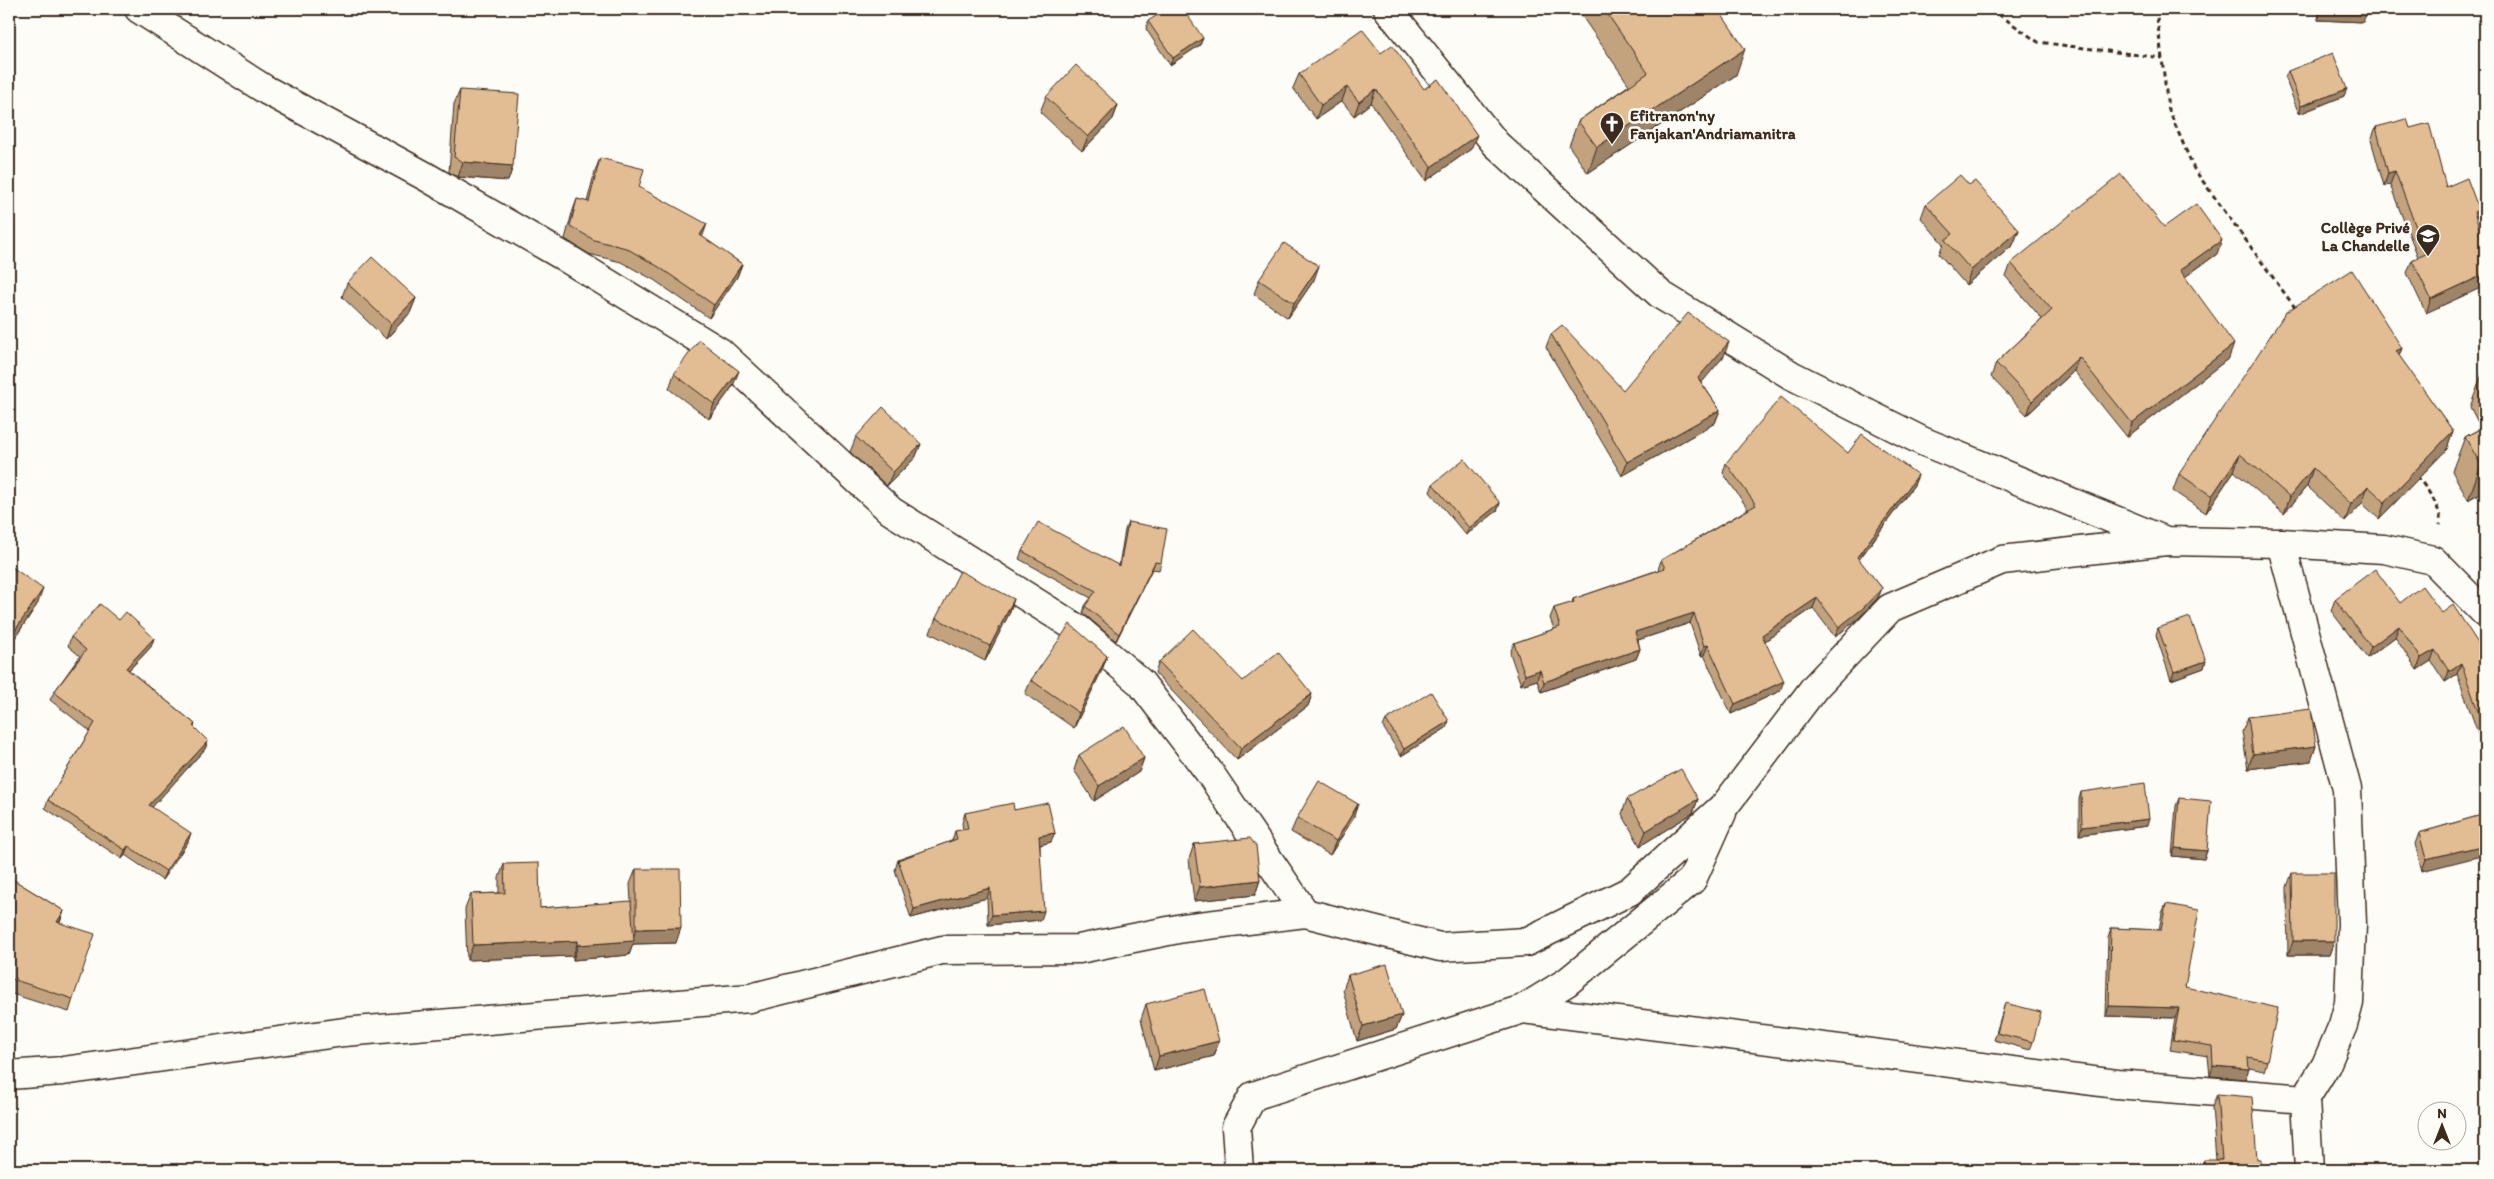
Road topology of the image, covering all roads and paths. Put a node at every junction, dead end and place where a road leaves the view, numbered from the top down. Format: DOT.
graph roads {
  1 [pos="139,9"];
  2 [pos="1388,9"];
  3 [pos="1991,9"];
  4 [pos="2156,9"];
  5 [pos="2162,58"];
  6 [pos="2296,310"];
  7 [pos="2412,468"];
  8 [pos="2166,540"];
  9 [pos="2281,543"];
  10 [pos="2433,560"];
  11 [pos="2485,613"];
  12 [pos="1726,804"];
  13 [pos="1305,913"];
  14 [pos="1522,1009"];
  15 [pos="9,1075"];
  16 [pos="2305,1099"];
  17 [pos="1239,1170"];
  18 [pos="2309,1170"];
  1 -- 13 [label="street"];
  2 -- 8 [label="street"];
  3 -- 5 [label="path"];
  4 -- 5 [label="path"];
  5 -- 6 [label="path"];
  7 -- 10 [label="path"];
  8 -- 9 [label="street"];
  8 -- 12 [label="street"];
  9 -- 10 [label="street"];
  9 -- 16 [label="street"];
  10 -- 11 [label="street"];
  12 -- 13 [label="street"];
  12 -- 14 [label="street"];
  13 -- 15 [label="street"];
  14 -- 16 [label="street"];
  14 -- 17 [label="street"];
  16 -- 18 [label="street"];
}
